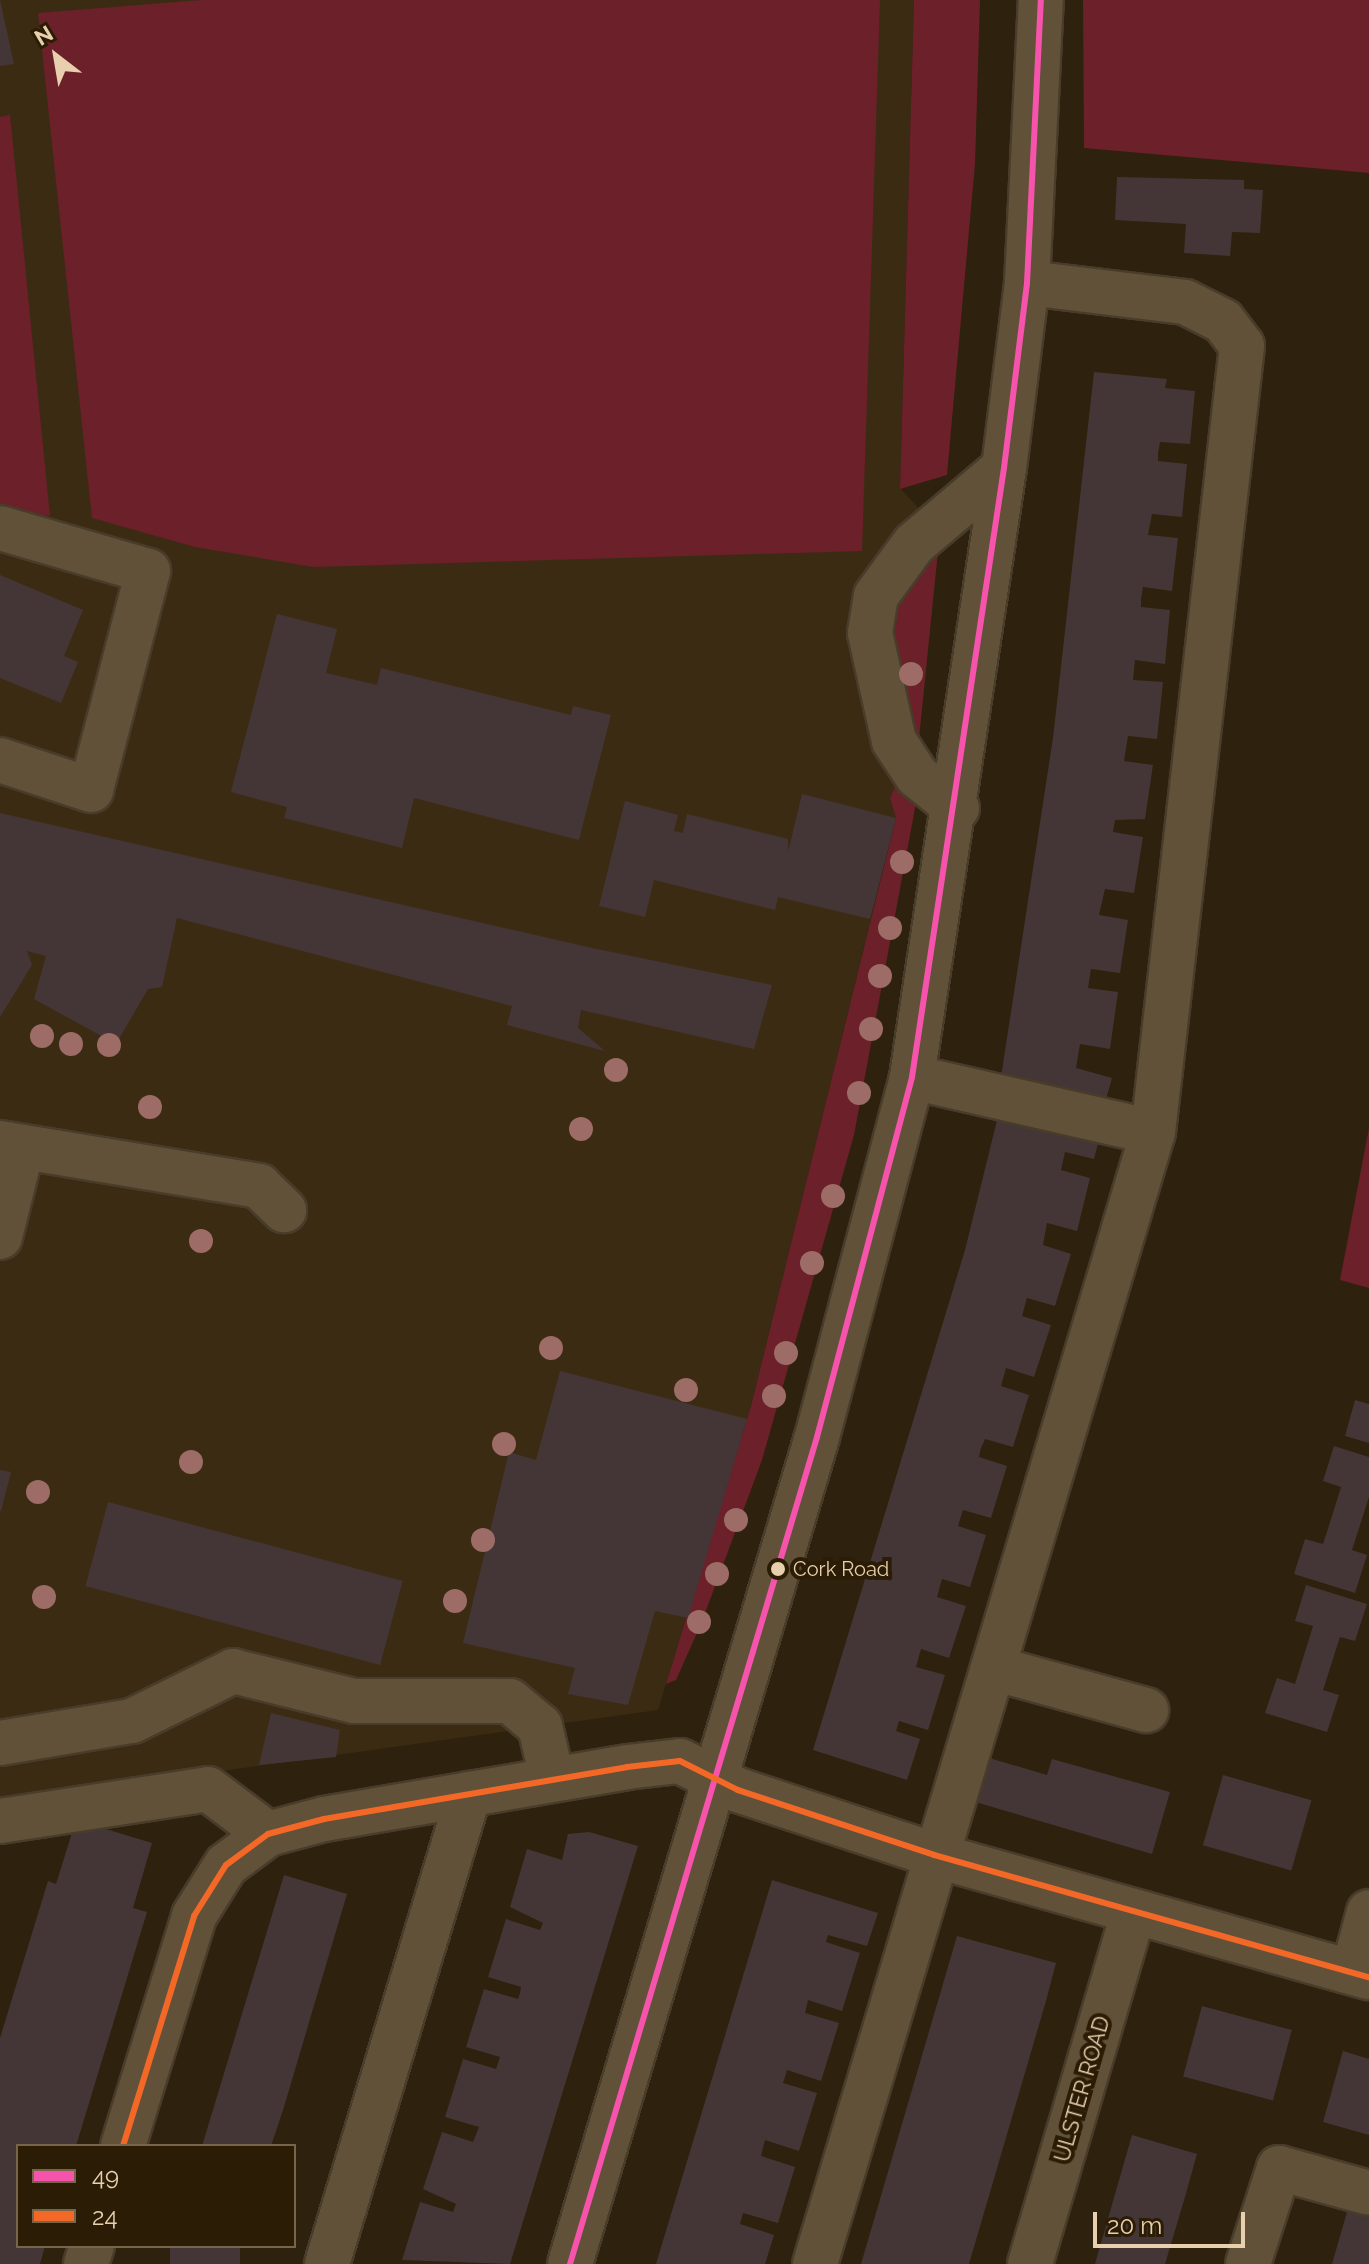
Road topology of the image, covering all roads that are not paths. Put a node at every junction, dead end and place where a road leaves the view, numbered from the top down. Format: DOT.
graph roads {
  1 [pos="1041,0"];
  2 [pos="1027,283"];
  3 [pos="1004,468"];
  4 [pos="0,528"];
  5 [pos="0,760"];
  6 [pos="957,808"];
  7 [pos="912,1077"];
  8 [pos="1153,1132"];
  9 [pos="11,1146"];
  10 [pos="284,1210"];
  11 [pos="0,1237"];
  12 [pos="993,1668"];
  13 [pos="1146,1710"];
  14 [pos="0,1743"];
  15 [pos="552,1778"];
  16 [pos="717,1778"];
  17 [pos="469,1794"];
  18 [pos="0,1821"];
  19 [pos="268,1834"];
  20 [pos="934,1855"];
  21 [pos="1369,1912"];
  22 [pos="1133,1914"];
  23 [pos="1361,1974"];
  24 [pos="124,2144"];
  25 [pos="1369,2193"];
  26 [pos="327,2264"];
  27 [pos="570,2264"];
  28 [pos="815,2264"];
  29 [pos="1030,2264"];
  30 [pos="1248,2264"];
  1 -- 2 [label="street"];
  2 -- 3 [label="street"];
  2 -- 8 [label="street"];
  3 -- 6 [label="street"];
  3 -- 6 [label="street"];
  4 -- 5 [label="street"];
  6 -- 7 [label="street"];
  7 -- 8 [label="street"];
  7 -- 16 [label="street"];
  8 -- 12 [label="street"];
  9 -- 10 [label="street"];
  9 -- 11 [label="street"];
  12 -- 13 [label="street"];
  12 -- 20 [label="street"];
  14 -- 15 [label="street"];
  15 -- 16 [label="street"];
  15 -- 17 [label="street"];
  16 -- 20 [label="street"];
  16 -- 27 [label="street"];
  17 -- 19 [label="street"];
  17 -- 26 [label="street"];
  18 -- 19 [label="street"];
  19 -- 24 [label="street"];
  20 -- 22 [label="street"];
  20 -- 28 [label="street"];
  21 -- 23 [label="street"];
  22 -- 23 [label="street"];
  22 -- 29 [label="street, ULSTER ROAD"];
  25 -- 30 [label="street"];
}
